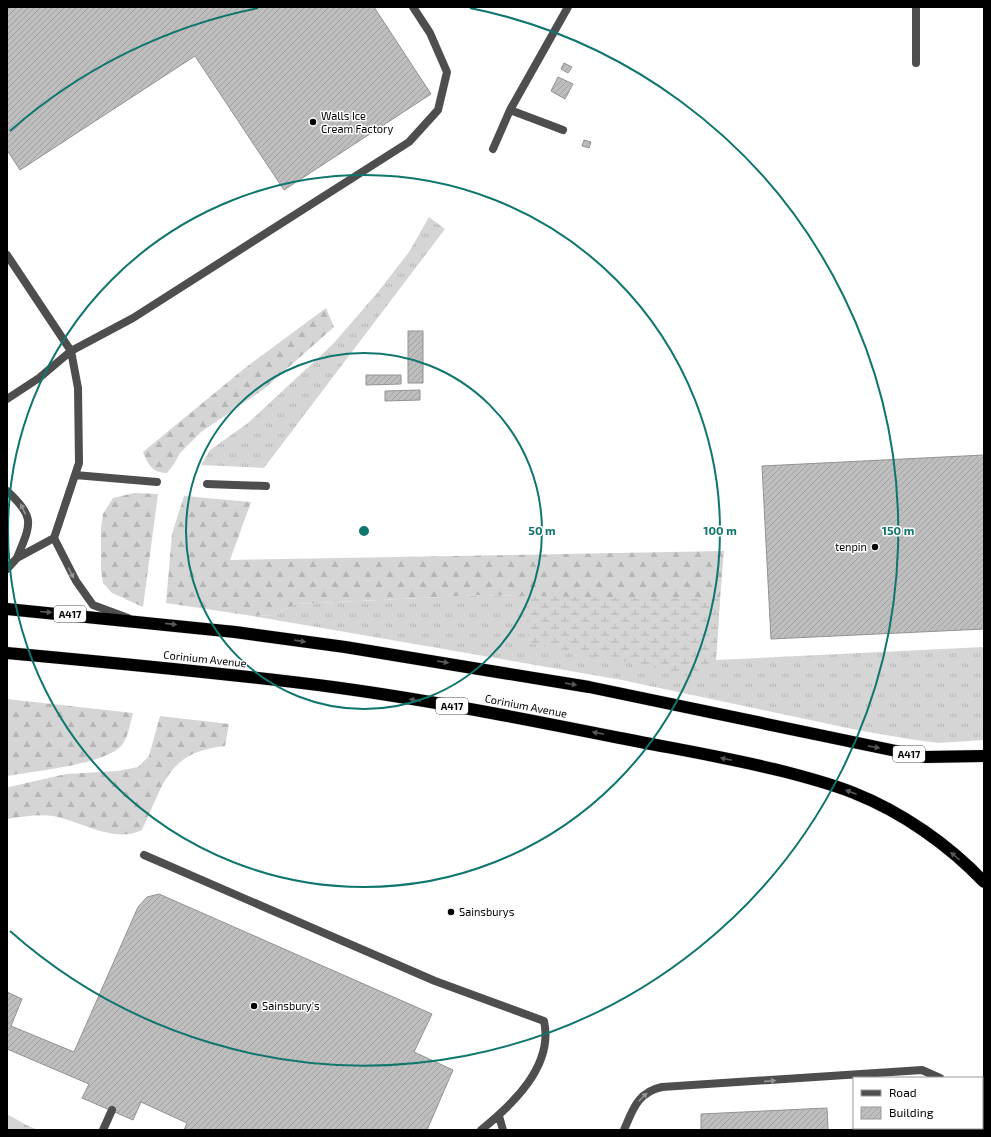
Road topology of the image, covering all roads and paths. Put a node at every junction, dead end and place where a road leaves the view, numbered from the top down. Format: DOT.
graph roads {
  1 [pos="413,7"];
  2 [pos="568,7"];
  3 [pos="916,7"];
  4 [pos="916,63"];
  5 [pos="510,110"];
  6 [pos="563,130"];
  7 [pos="493,149"];
  8 [pos="7,255"];
  9 [pos="71,351"];
  10 [pos="7,399"];
  11 [pos="75,475"];
  12 [pos="157,482"];
  13 [pos="206,484"];
  14 [pos="266,486"];
  15 [pos="7,491"];
  16 [pos="54,538"];
  17 [pos="17,558"];
  18 [pos="7,569"];
  19 [pos="7,609"];
  20 [pos="133,620"];
  21 [pos="7,653"];
  22 [pos="984,756"];
  23 [pos="144,856"];
  24 [pos="984,882"];
  25 [pos="938,1077"];
  26 [pos="112,1110"];
  27 [pos="499,1116"];
  28 [pos="626,1128"];
  29 [pos="104,1130"];
  30 [pos="481,1130"];
  31 [pos="503,1130"];
  1 -- 9 [label="street"];
  2 -- 5 [label="street"];
  3 -- 4 [label="street"];
  5 -- 6 [label="street"];
  5 -- 7 [label="street"];
  8 -- 9 [label="street"];
  9 -- 10 [label="street"];
  9 -- 11 [label="street"];
  11 -- 12 [label="street"];
  11 -- 16 [label="street"];
  13 -- 14 [label="street"];
  17 -- 15 [label="street, one-way"];
  16 -- 17 [label="street"];
  16 -- 20 [label="street, one-way"];
  17 -- 18 [label="street"];
  19 -- 20 [label="highway, A417, one-way"];
  20 -- 22 [label="highway, A417, one-way"];
  24 -- 21 [label="highway, Corinium Avenue / A417, one-way"];
  23 -- 27 [label="street"];
  28 -- 25 [label="street, one-way"];
  26 -- 29 [label="street"];
  27 -- 30 [label="street"];
  27 -- 31 [label="street"];
}
